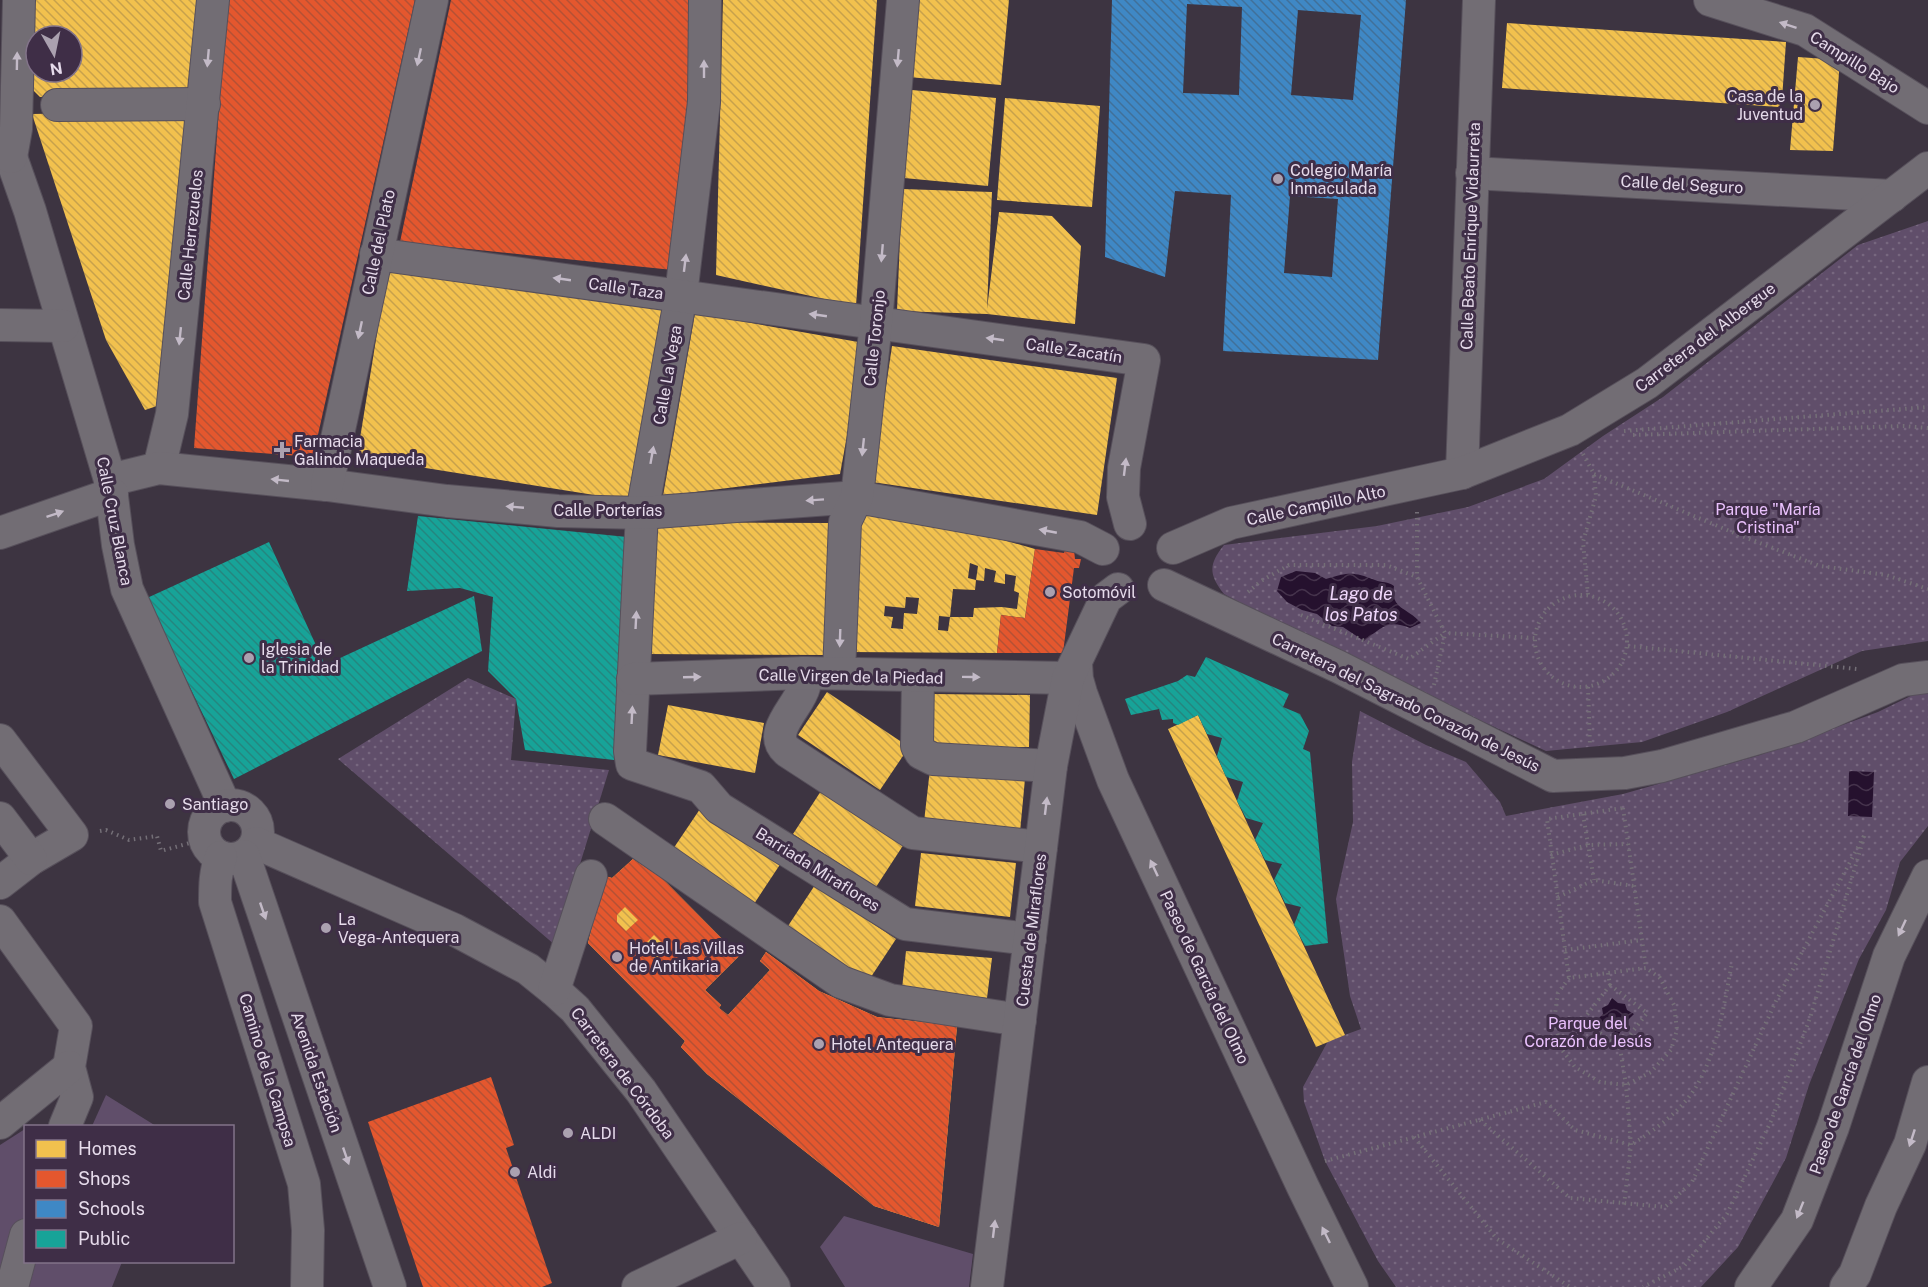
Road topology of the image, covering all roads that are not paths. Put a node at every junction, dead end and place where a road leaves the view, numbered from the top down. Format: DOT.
graph roads {
  1 [pos="19,0"];
  2 [pos="213,0"];
  3 [pos="432,0"];
  4 [pos="705,0"];
  5 [pos="903,0"];
  6 [pos="1479,0"];
  7 [pos="1710,0"];
  8 [pos="204,104"];
  9 [pos="57,105"];
  10 [pos="1928,108"];
  11 [pos="7,139"];
  12 [pos="1928,168"];
  13 [pos="1472,172"];
  14 [pos="1892,196"];
  15 [pos="376,254"];
  16 [pos="681,295"];
  17 [pos="876,323"];
  18 [pos="0,325"];
  19 [pos="63,326"];
  20 [pos="159,468"];
  21 [pos="1462,473"];
  22 [pos="327,485"];
  23 [pos="111,487"];
  24 [pos="857,496"];
  25 [pos="642,513"];
  26 [pos="1130,524"];
  27 [pos="0,533"];
  28 [pos="1173,548"];
  29 [pos="1103,549"];
  30 [pos="1164,585"];
  31 [pos="1118,590"];
  32 [pos="1072,669"];
  33 [pos="804,673"];
  34 [pos="839,673"];
  35 [pos="918,676"];
  36 [pos="1928,677"];
  37 [pos="633,679"];
  38 [pos="0,740"];
  39 [pos="630,751"];
  40 [pos="1051,766"];
  41 [pos="225,806"];
  42 [pos="0,818"];
  43 [pos="605,819"];
  44 [pos="1041,848"];
  45 [pos="232,849"];
  46 [pos="31,859"];
  47 [pos="591,876"];
  48 [pos="1926,882"];
  49 [pos="0,883"];
  50 [pos="0,921"];
  51 [pos="1030,939"];
  52 [pos="554,990"];
  53 [pos="1020,1020"];
  54 [pos="69,1067"];
  55 [pos="1928,1082"];
  56 [pos="0,1123"];
  57 [pos="65,1125"];
  58 [pos="741,1238"];
  59 [pos="24,1242"];
  60 [pos="12,1287"];
  61 [pos="307,1287"];
  62 [pos="390,1287"];
  63 [pos="638,1287"];
  64 [pos="774,1287"];
  65 [pos="987,1287"];
  66 [pos="1352,1287"];
  67 [pos="1751,1287"];
  68 [pos="1846,1287"];
  11 -- 1 [label="street, one-way"];
  2 -- 8 [label="street, Calle Herrezuelos, one-way"];
  3 -- 15 [label="street, Calle del Plato, one-way"];
  16 -- 4 [label="street, Calle La Vega, one-way"];
  5 -- 17 [label="street, Calle Toronjo, one-way"];
  6 -- 13 [label="street, Calle Beato Enrique Vidaurreta"];
  10 -- 7 [label="street, Campillo Bajo, one-way"];
  8 -- 9 [label="street"];
  8 -- 20 [label="street, Calle Herrezuelos, one-way"];
  11 -- 19 [label="street, Calle Cruz Blanca"];
  12 -- 14 [label="street, Carretera del Albergue"];
  13 -- 14 [label="street, Calle del Seguro"];
  13 -- 21 [label="street, Calle Beato Enrique Vidaurreta"];
  14 -- 21 [label="street, Carretera del Albergue"];
  16 -- 15 [label="street, Calle Taza, one-way"];
  15 -- 22 [label="street, Calle del Plato, one-way"];
  17 -- 16 [label="street, Calle Taza, one-way"];
  25 -- 16 [label="street, Calle La Vega, one-way"];
  17 -- 24 [label="street, Calle Toronjo, one-way"];
  26 -- 17 [label="street, Calle Zacatín, one-way"];
  18 -- 19 [label="street"];
  19 -- 23 [label="street, Calle Cruz Blanca"];
  22 -- 20 [label="street, Calle Porterías, one-way"];
  20 -- 23 [label="street, Calle Porterías"];
  21 -- 28 [label="street, Calle Campillo Alto"];
  25 -- 22 [label="street, Calle Porterías, one-way"];
  27 -- 23 [label="street, Calle Porterías, one-way"];
  23 -- 41 [label="street, Calle Cruz Blanca"];
  24 -- 25 [label="street, Calle Porterías, one-way"];
  29 -- 24 [label="street, Calle Porterías, one-way"];
  24 -- 34 [label="street, Calle Toronjo, one-way"];
  37 -- 25 [label="street, Calle La Vega, one-way"];
  26 -- 28 [label="street"];
  26 -- 29 [label="street"];
  28 -- 30 [label="street"];
  29 -- 31 [label="street"];
  30 -- 31 [label="street"];
  30 -- 36 [label="street, Carretera del Sagrado Corazón de Jesús"];
  31 -- 32 [label="street, Cuesta de Miraflores"];
  35 -- 32 [label="street, Calle Virgen de la Piedad, one-way"];
  32 -- 40 [label="street, Cuesta de Miraflores"];
  66 -- 32 [label="street, Paseo de García del Olmo, one-way"];
  33 -- 34 [label="street, Calle Virgen de la Piedad"];
  37 -- 33 [label="street, Calle Virgen de la Piedad, one-way"];
  33 -- 44 [label="street"];
  34 -- 35 [label="street, Calle Virgen de la Piedad"];
  35 -- 40 [label="street"];
  39 -- 37 [label="street, Calle La Vega, one-way"];
  38 -- 46 [label="street"];
  39 -- 51 [label="street, Barriada Miraflores"];
  44 -- 40 [label="street, Cuesta de Miraflores, one-way"];
  41 -- 45 [label="street"];
  41 -- 45 [label="street"];
  42 -- 46 [label="street"];
  43 -- 53 [label="street"];
  44 -- 51 [label="street, Cuesta de Miraflores"];
  45 -- 52 [label="street, Carretera de Córdoba"];
  45 -- 61 [label="street, Camino de la Campsa"];
  45 -- 62 [label="street, Avenida Estación, one-way"];
  46 -- 49 [label="street"];
  47 -- 52 [label="street"];
  48 -- 67 [label="street, Paseo de García del Olmo, one-way"];
  50 -- 54 [label="street"];
  51 -- 53 [label="street, Cuesta de Miraflores"];
  52 -- 58 [label="street, Carretera de Córdoba"];
  65 -- 53 [label="street, Cuesta de Miraflores, one-way"];
  54 -- 56 [label="street"];
  54 -- 57 [label="street"];
  55 -- 68 [label="street, one-way"];
  58 -- 63 [label="street"];
  58 -- 64 [label="street, Carretera de Córdoba"];
  59 -- 60 [label="street"];
}
